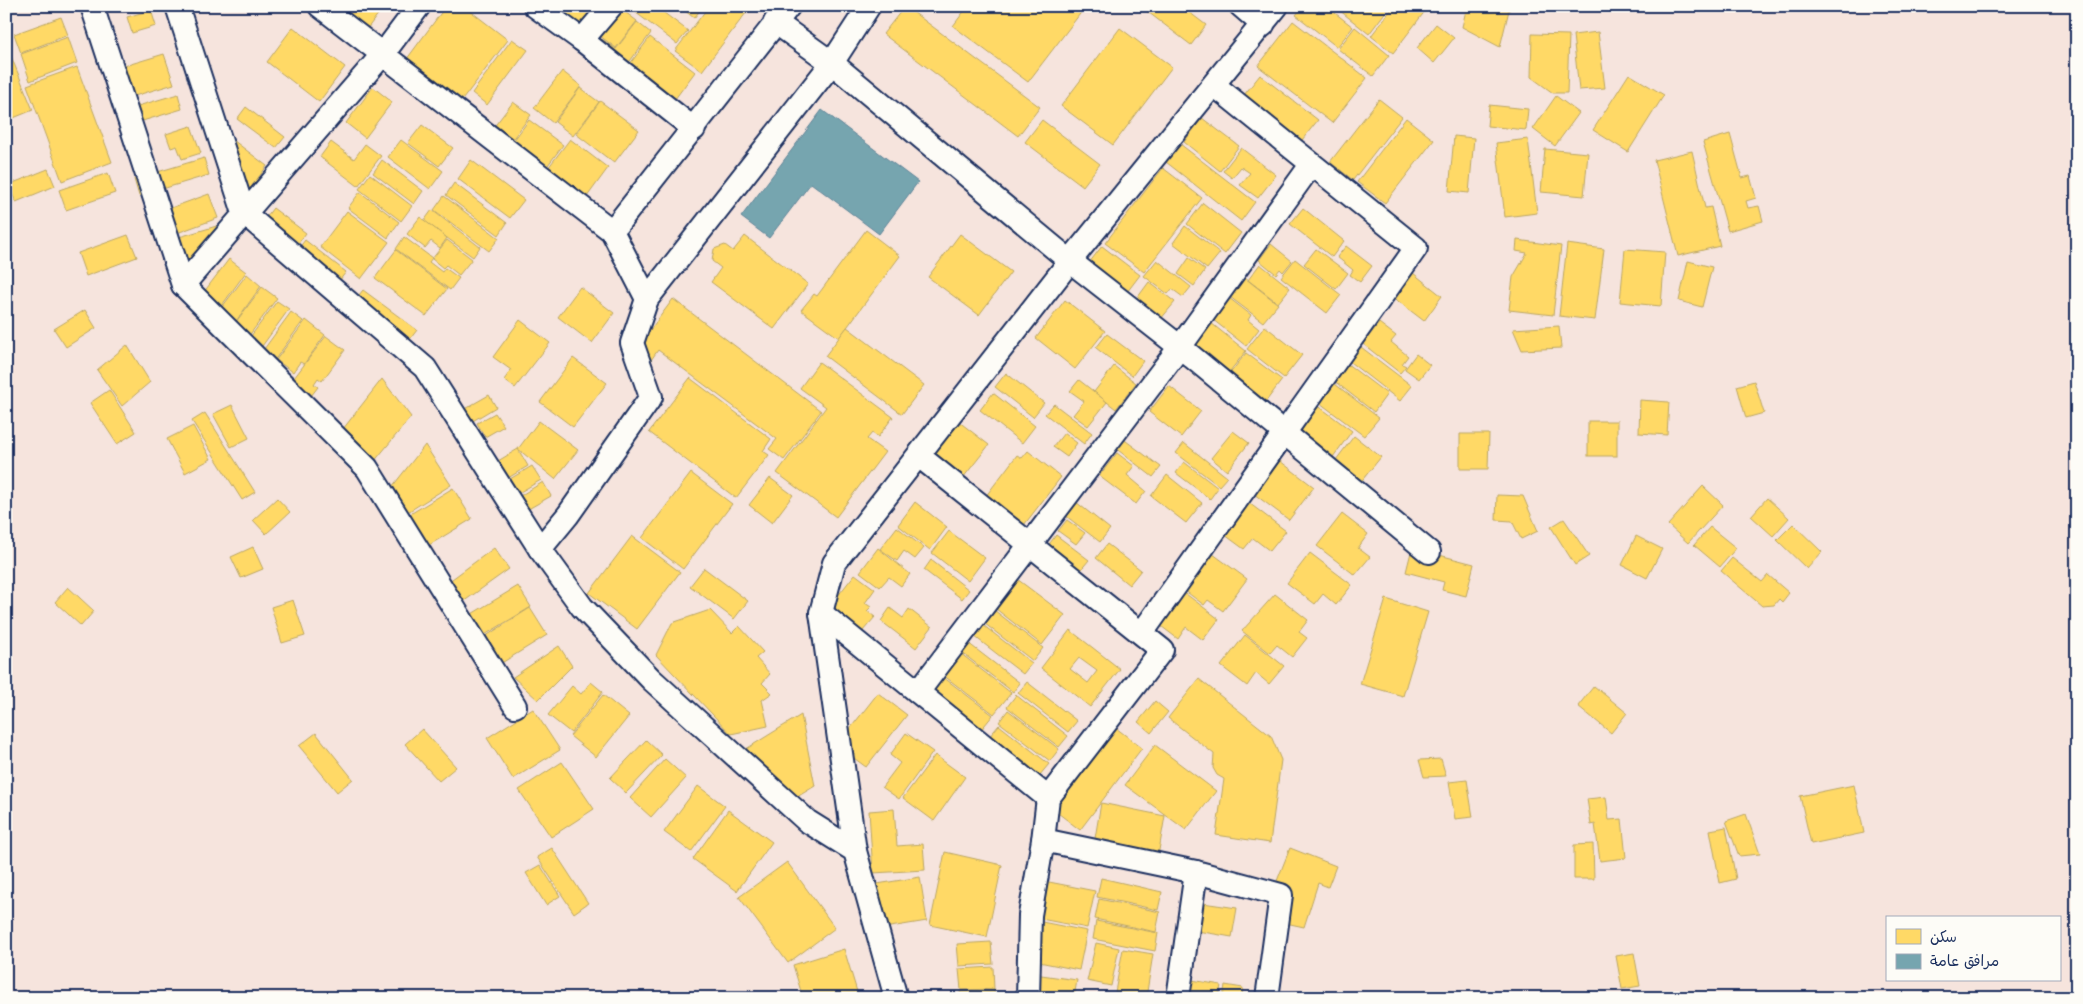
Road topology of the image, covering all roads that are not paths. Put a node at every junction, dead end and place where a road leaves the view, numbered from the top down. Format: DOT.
graph roads {
  1 [pos="92,6"];
  2 [pos="177,6"];
  3 [pos="320,6"];
  4 [pos="420,6"];
  5 [pos="535,6"];
  6 [pos="611,6"];
  7 [pos="868,6"];
  8 [pos="1240,6"];
  9 [pos="1277,6"];
  10 [pos="782,14"];
  11 [pos="1264,25"];
  12 [pos="582,40"];
  13 [pos="383,54"];
  14 [pos="832,63"];
  15 [pos="1214,85"];
  16 [pos="694,130"];
  17 [pos="1311,165"];
  18 [pos="244,213"];
  19 [pos="612,231"];
  20 [pos="1070,261"];
  21 [pos="183,285"];
  22 [pos="647,299"];
  23 [pos="1180,347"];
  24 [pos="1284,433"];
  25 [pos="919,456"];
  26 [pos="1029,543"];
  27 [pos="540,549"];
  28 [pos="1429,552"];
  29 [pos="821,613"];
  30 [pos="1142,633"];
  31 [pos="918,692"];
  32 [pos="514,706"];
  33 [pos="1048,798"];
  34 [pos="1043,840"];
  35 [pos="855,851"];
  36 [pos="1196,872"];
  37 [pos="896,998"];
  38 [pos="1028,998"];
  39 [pos="1178,998"];
  40 [pos="1267,998"];
  1 -- 21 [label="street"];
  2 -- 18 [label="street"];
  3 -- 13 [label="street"];
  4 -- 13 [label="street"];
  5 -- 12 [label="street"];
  6 -- 12 [label="street"];
  7 -- 14 [label="street"];
  8 -- 11 [label="street"];
  9 -- 11 [label="street"];
  10 -- 14 [label="street"];
  10 -- 16 [label="street"];
  11 -- 15 [label="street"];
  12 -- 16 [label="street"];
  13 -- 18 [label="street"];
  13 -- 19 [label="street"];
  14 -- 20 [label="street"];
  14 -- 22 [label="street"];
  15 -- 17 [label="street"];
  15 -- 20 [label="street"];
  16 -- 19 [label="street"];
  17 -- 23 [label="street"];
  17 -- 24 [label="street"];
  18 -- 21 [label="street"];
  18 -- 27 [label="street"];
  19 -- 22 [label="street"];
  20 -- 23 [label="street"];
  20 -- 25 [label="street"];
  21 -- 32 [label="street"];
  22 -- 27 [label="street"];
  23 -- 24 [label="street"];
  23 -- 26 [label="street"];
  24 -- 28 [label="street"];
  24 -- 30 [label="street"];
  25 -- 26 [label="street"];
  25 -- 29 [label="street"];
  26 -- 30 [label="street"];
  26 -- 31 [label="street"];
  27 -- 35 [label="street"];
  29 -- 31 [label="street"];
  29 -- 35 [label="street"];
  30 -- 33 [label="street"];
  31 -- 33 [label="street"];
  33 -- 34 [label="street"];
  34 -- 36 [label="street"];
  34 -- 38 [label="street"];
  35 -- 37 [label="street"];
  36 -- 39 [label="street"];
  36 -- 40 [label="street"];
}
